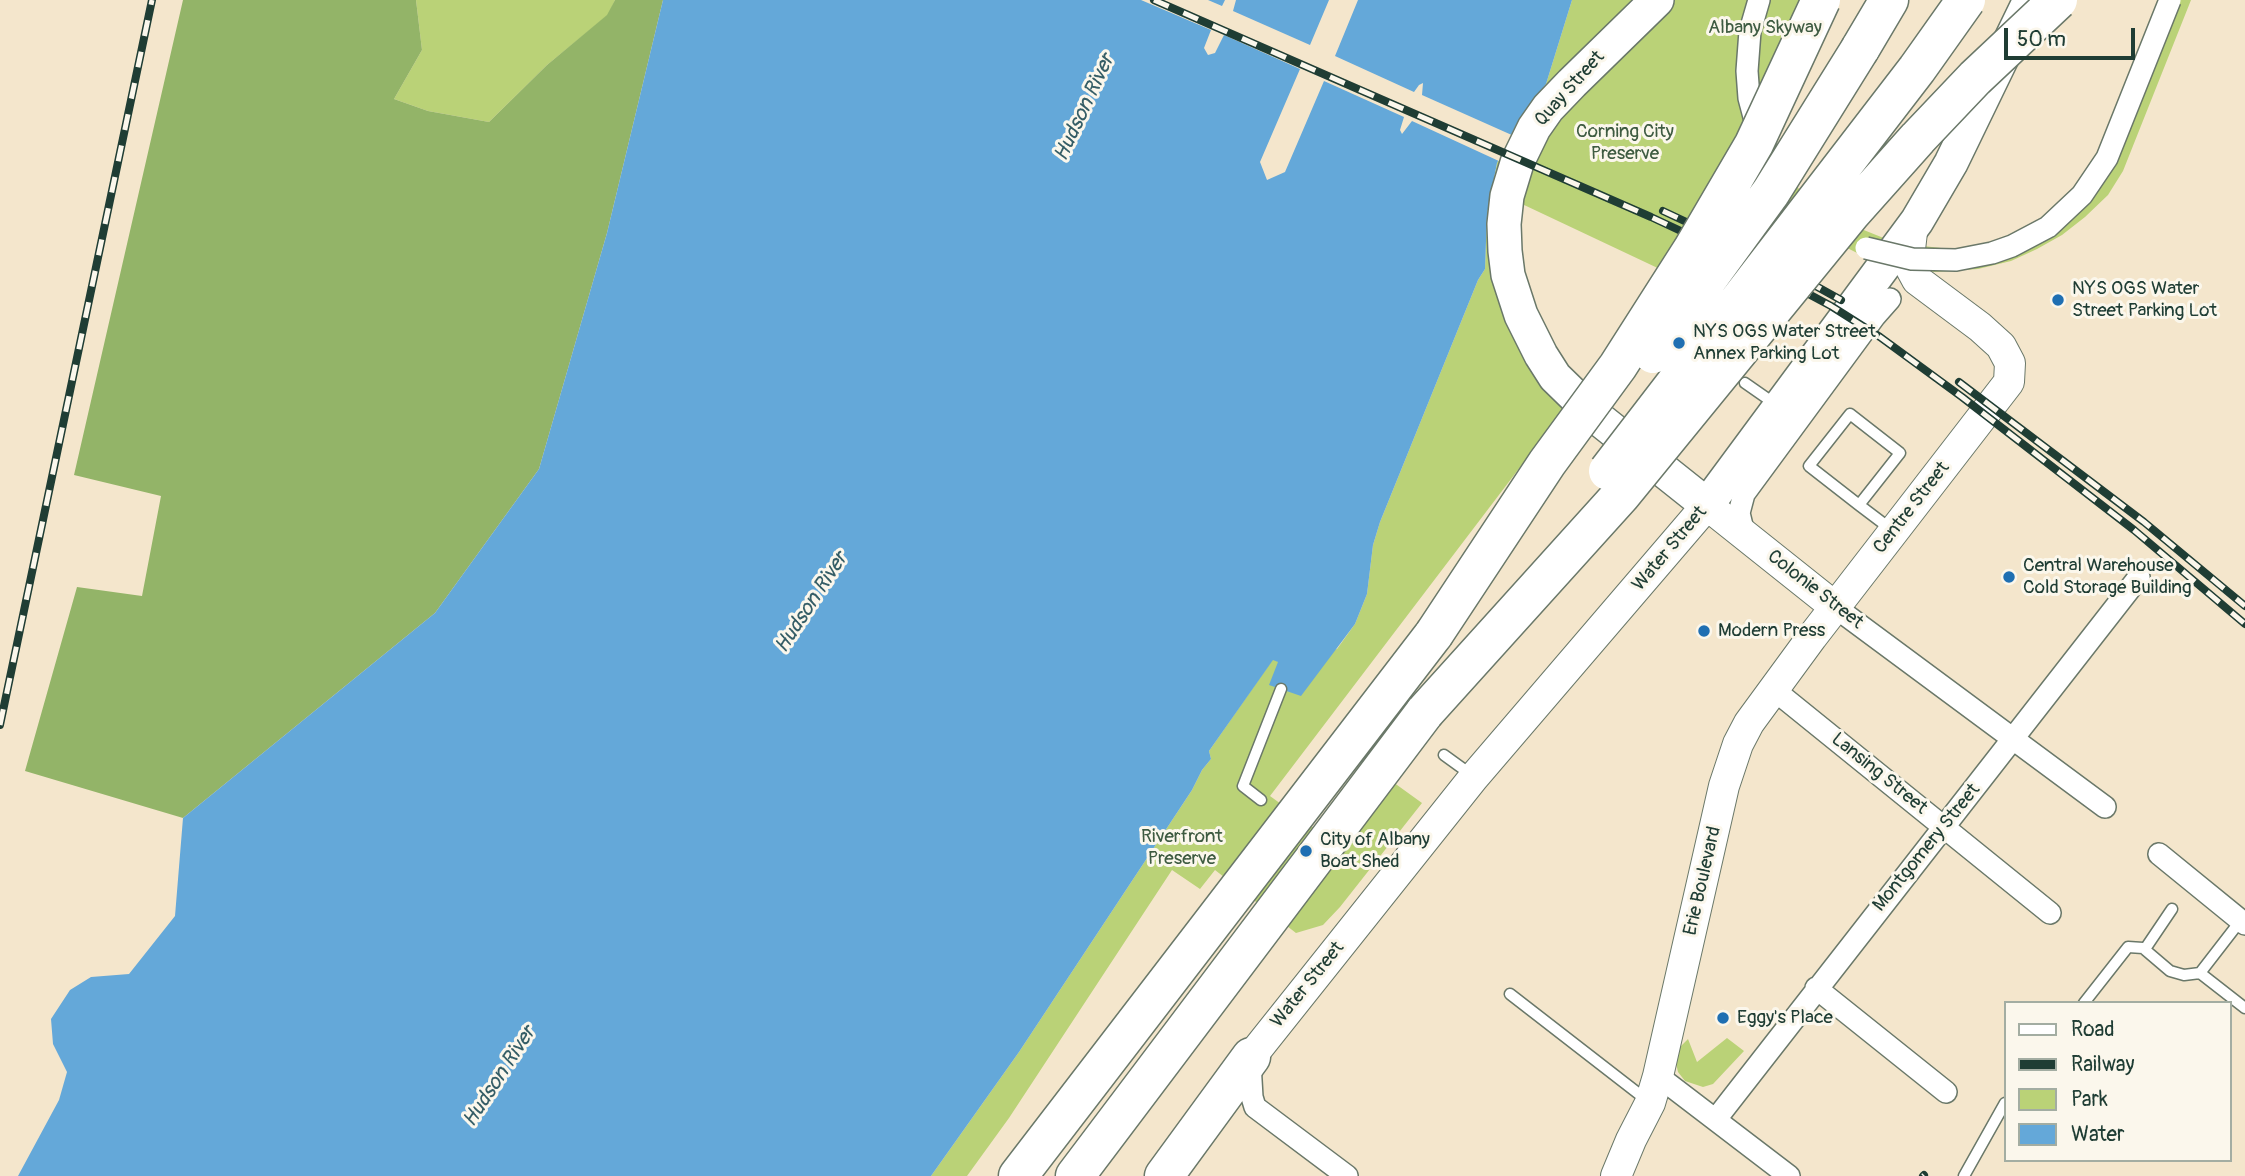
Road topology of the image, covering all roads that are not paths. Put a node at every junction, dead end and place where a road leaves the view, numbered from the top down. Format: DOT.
graph roads {
  1 [pos="1657,0"];
  2 [pos="1759,0"];
  3 [pos="1821,0"];
  4 [pos="1889,0"];
  5 [pos="1966,0"];
  6 [pos="2170,0"];
  7 [pos="2038,3"];
  8 [pos="1917,221"];
  9 [pos="1890,299"];
  10 [pos="1541,355"];
  11 [pos="1745,383"];
  12 [pos="1780,407"];
  13 [pos="1707,505"];
  14 [pos="1859,505"];
  15 [pos="1894,531"];
  16 [pos="1744,534"];
  17 [pos="2139,577"];
  18 [pos="1835,607"];
  19 [pos="1434,634"];
  20 [pos="1281,689"];
  21 [pos="1773,689"];
  22 [pos="1425,712"];
  23 [pos="2015,738"];
  24 [pos="1444,755"];
  25 [pos="1474,777"];
  26 [pos="1261,800"];
  27 [pos="2105,807"];
  28 [pos="1944,826"];
  29 [pos="2159,854"];
  30 [pos="2172,909"];
  31 [pos="2050,914"];
  32 [pos="2243,922"];
  33 [pos="2145,949"];
  34 [pos="2200,973"];
  35 [pos="1816,988"];
  36 [pos="1510,995"];
  37 [pos="2086,1001"];
  38 [pos="2245,1008"];
  39 [pos="1251,1057"];
  40 [pos="1654,1090"];
  41 [pos="1946,1092"];
  42 [pos="2004,1105"];
  43 [pos="1716,1119"];
  44 [pos="1018,1176"];
  45 [pos="1075,1176"];
  46 [pos="1164,1176"];
  47 [pos="1347,1176"];
  48 [pos="1616,1176"];
  49 [pos="1788,1176"];
  50 [pos="1964,1176"];
  1 -- 10 [label="main road, Quay Street"];
  2 -- 6 [label="street, bridge"];
  3 -- 19 [label="highway, bridge"];
  4 -- 19 [label="highway, bridge"];
  5 -- 22 [label="highway, bridge"];
  7 -- 8 [label="main road, Water Street"];
  7 -- 22 [label="highway, bridge"];
  8 -- 12 [label="main road, Water Street"];
  8 -- 15 [label="street, Centre Street"];
  9 -- 16 [label="street"];
  10 -- 13 [label="main road, Colonie Street"];
  11 -- 12 [label="lane"];
  12 -- 13 [label="main road, Water Street"];
  13 -- 16 [label="street, Colonie Street"];
  13 -- 25 [label="street, Water Street"];
  14 -- 14 [label="lane"];
  14 -- 15 [label="lane"];
  15 -- 18 [label="street, Centre Street"];
  16 -- 18 [label="street, Colonie Street"];
  17 -- 23 [label="street, Montgomery Street"];
  18 -- 21 [label="street, Erie Boulevard"];
  18 -- 23 [label="street, Colonie Street"];
  19 -- 44 [label="highway"];
  20 -- 26 [label="lane"];
  21 -- 28 [label="street, Lansing Street"];
  21 -- 40 [label="street, Erie Boulevard"];
  22 -- 45 [label="highway"];
  23 -- 27 [label="street, Colonie Street"];
  23 -- 28 [label="street, Montgomery Street"];
  24 -- 25 [label="lane"];
  25 -- 39 [label="street, Water Street"];
  28 -- 31 [label="street, Lansing Street"];
  28 -- 35 [label="street, Montgomery Street"];
  29 -- 32 [label="street"];
  30 -- 33 [label="lane"];
  32 -- 34 [label="lane"];
  33 -- 34 [label="lane"];
  33 -- 37 [label="lane"];
  34 -- 38 [label="lane"];
  35 -- 41 [label="street"];
  35 -- 43 [label="street, Montgomery Street"];
  36 -- 40 [label="lane"];
  39 -- 46 [label="highway"];
  39 -- 47 [label="street"];
  40 -- 43 [label="street"];
  40 -- 48 [label="street, Erie Boulevard"];
  42 -- 50 [label="lane"];
  43 -- 49 [label="street"];
}
